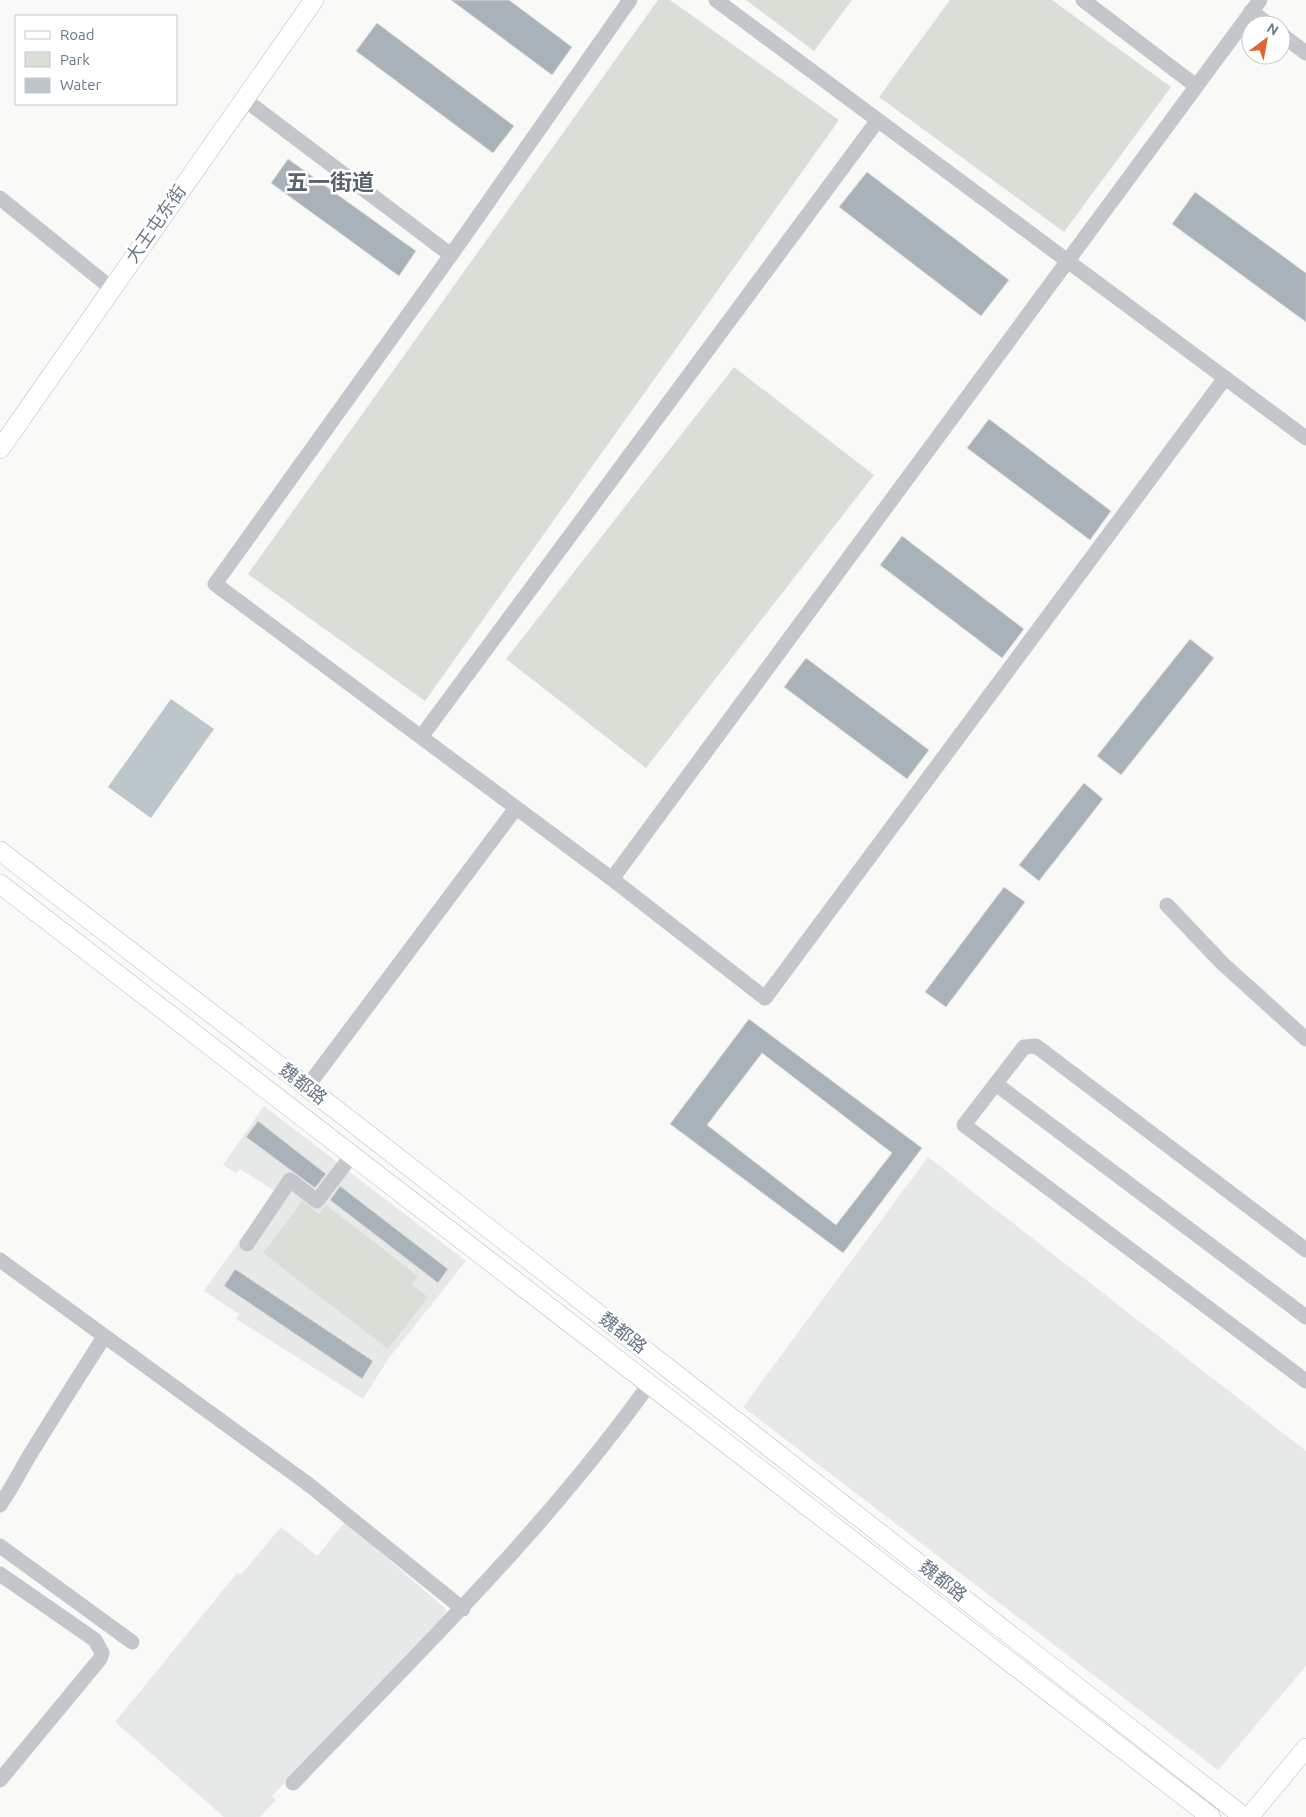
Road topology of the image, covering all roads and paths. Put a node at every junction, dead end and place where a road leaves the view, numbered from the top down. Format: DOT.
graph roads {
  1 [pos="314,0"];
  2 [pos="630,0"];
  3 [pos="716,0"];
  4 [pos="1083,0"];
  5 [pos="1255,6"];
  6 [pos="1291,42"];
  7 [pos="1306,53"];
  8 [pos="1196,86"];
  9 [pos="244,99"];
  10 [pos="878,120"];
  11 [pos="0,198"];
  12 [pos="451,255"];
  13 [pos="1067,261"];
  14 [pos="111,288"];
  15 [pos="1225,378"];
  16 [pos="1306,438"];
  17 [pos="0,449"];
  18 [pos="421,737"];
  19 [pos="516,808"];
  20 [pos="0,852"];
  21 [pos="612,879"];
  22 [pos="1,889"];
  23 [pos="1166,905"];
  24 [pos="1306,1039"];
  25 [pos="996,1084"];
  26 [pos="307,1087"];
  27 [pos="352,1155"];
  28 [pos="247,1244"];
  29 [pos="1306,1250"];
  30 [pos="0,1260"];
  31 [pos="1306,1318"];
  32 [pos="104,1337"];
  33 [pos="1306,1381"];
  34 [pos="650,1384"];
  35 [pos="0,1505"];
  36 [pos="0,1546"];
  37 [pos="0,1574"];
  38 [pos="463,1609"];
  39 [pos="132,1642"];
  40 [pos="1306,1748"];
  41 [pos="0,1780"];
  42 [pos="293,1783"];
  43 [pos="1211,1817"];
  44 [pos="1244,1817"];
  45 [pos="1249,1817"];
  1 -- 9 [label="main road, 大王屯东街"];
  2 -- 12 [label="street"];
  3 -- 10 [label="street"];
  4 -- 8 [label="street"];
  5 -- 8 [label="street"];
  6 -- 7 [label="street"];
  8 -- 13 [label="street"];
  9 -- 12 [label="street"];
  9 -- 14 [label="main road, 大王屯东街"];
  10 -- 13 [label="street"];
  10 -- 18 [label="street"];
  11 -- 14 [label="street"];
  12 -- 18 [label="street"];
  13 -- 15 [label="street"];
  13 -- 21 [label="street"];
  14 -- 17 [label="main road, 大王屯东街"];
  15 -- 16 [label="street"];
  15 -- 21 [label="street"];
  18 -- 19 [label="street"];
  19 -- 21 [label="street"];
  19 -- 26 [label="street"];
  20 -- 26 [label="main road, 魏都路"];
  22 -- 27 [label="main road, 魏都路"];
  23 -- 24 [label="street"];
  25 -- 29 [label="street"];
  25 -- 31 [label="street"];
  25 -- 33 [label="street"];
  26 -- 44 [label="main road, 魏都路"];
  27 -- 28 [label="street"];
  27 -- 34 [label="main road, 魏都路"];
  30 -- 32 [label="street"];
  32 -- 35 [label="street"];
  32 -- 38 [label="street"];
  34 -- 38 [label="street"];
  34 -- 43 [label="main road, 魏都路"];
  36 -- 39 [label="street"];
  37 -- 41 [label="street"];
  38 -- 42 [label="street"];
  40 -- 45 [label="main road"];
}
